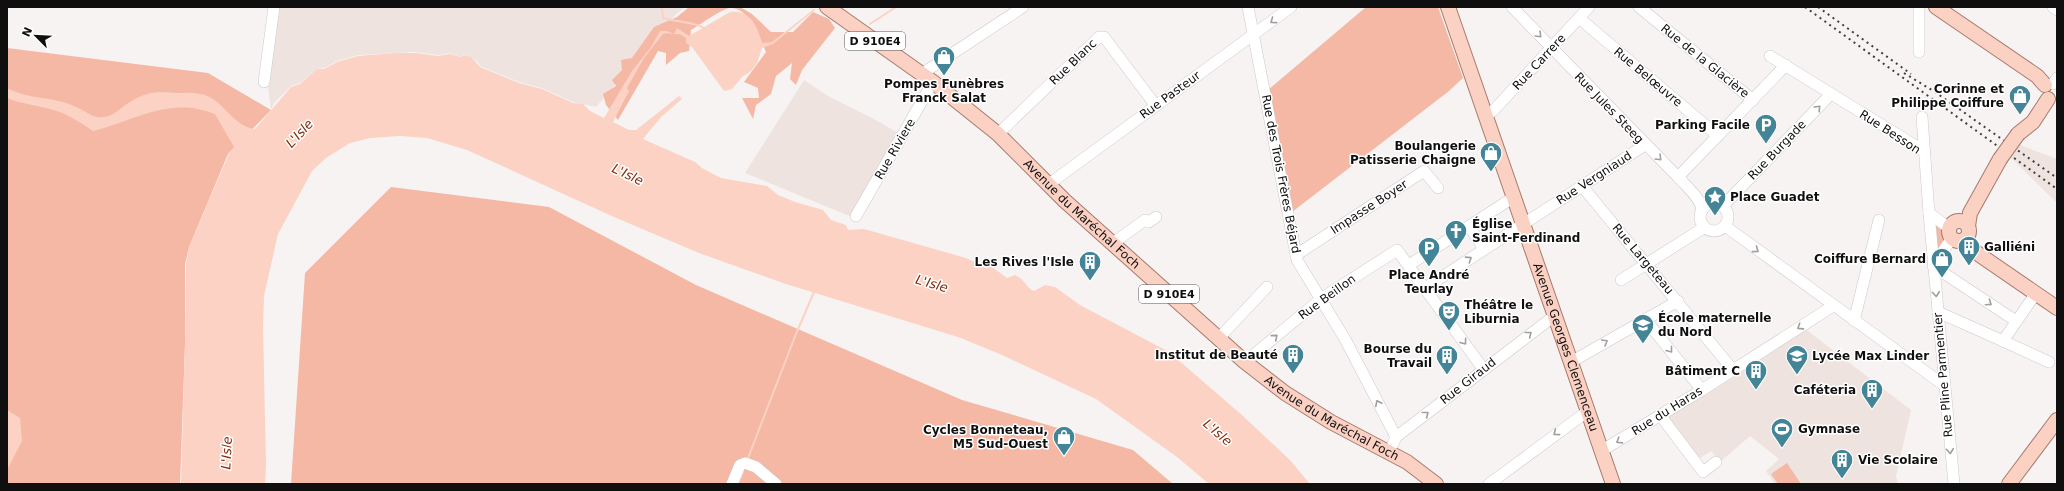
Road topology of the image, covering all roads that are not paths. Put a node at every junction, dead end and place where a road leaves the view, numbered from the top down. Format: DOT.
graph roads {
  1 [pos="274,7"];
  2 [pos="827,7"];
  3 [pos="1024,7"];
  4 [pos="1248,7"];
  5 [pos="1291,7"];
  6 [pos="1448,7"];
  7 [pos="1512,7"];
  8 [pos="1589,7"];
  9 [pos="1640,7"];
  10 [pos="1919,7"];
  11 [pos="1936,7"];
  12 [pos="2053,7"];
  13 [pos="2057,10"];
  14 [pos="1579,18"];
  15 [pos="1254,34"];
  16 [pos="1552,48"];
  17 [pos="1919,52"];
  18 [pos="1770,56"];
  19 [pos="1786,65"];
  20 [pos="928,78"];
  21 [pos="264,82"];
  22 [pos="2052,89"];
  23 [pos="1831,94"];
  24 [pos="1752,100"];
  25 [pos="1156,106"];
  26 [pos="1486,115"];
  27 [pos="1922,117"];
  28 [pos="998,134"];
  29 [pos="1718,136"];
  30 [pos="1646,145"];
  31 [pos="1924,151"];
  32 [pos="1678,177"];
  33 [pos="1049,184"];
  34 [pos="1582,186"];
  35 [pos="1438,188"];
  36 [pos="1514,197"];
  37 [pos="1723,206"];
  38 [pos="1702,211"];
  39 [pos="1929,213"];
  40 [pos="856,216"];
  41 [pos="1156,217"];
  42 [pos="1879,220"];
  43 [pos="1523,224"];
  44 [pos="1469,226"];
  45 [pos="1724,226"];
  46 [pos="1705,227"];
  47 [pos="1958,230"];
  48 [pos="1113,243"];
  49 [pos="1484,249"];
  50 [pos="1296,254"];
  51 [pos="1647,264"];
  52 [pos="1409,265"];
  53 [pos="1934,266"];
  54 [pos="1621,280"];
  55 [pos="1268,287"];
  56 [pos="1425,288"];
  57 [pos="2036,293"];
  58 [pos="1322,298"];
  59 [pos="1678,301"];
  60 [pos="1833,306"];
  61 [pos="2057,308"];
  62 [pos="1938,312"];
  63 [pos="1555,317"];
  64 [pos="1645,319"];
  65 [pos="1854,321"];
  66 [pos="2016,321"];
  67 [pos="1218,339"];
  68 [pos="2003,341"];
  69 [pos="1245,362"];
  70 [pos="1571,362"];
  71 [pos="2049,362"];
  72 [pos="1484,370"];
  73 [pos="1733,370"];
  74 [pos="1944,386"];
  75 [pos="1702,390"];
  76 [pos="1588,411"];
  77 [pos="1660,415"];
  78 [pos="2057,420"];
  79 [pos="1396,438"];
  80 [pos="1601,450"];
  81 [pos="1389,453"];
  82 [pos="1716,462"];
  83 [pos="732,484"];
  84 [pos="776,484"];
  85 [pos="1436,484"];
  86 [pos="1489,484"];
  87 [pos="1613,484"];
  88 [pos="1954,484"];
  89 [pos="2009,484"];
  1 -- 21 [label="street"];
  2 -- 20 [label="main road, Avenue du Maréchal Foch / D 910E4"];
  3 -- 20 [label="street"];
  4 -- 15 [label="street, Rue des Trois Frères Béjard"];
  5 -- 15 [label="street, Rue Pasteur, one-way"];
  6 -- 26 [label="main road, Avenue Georges Clemenceau"];
  7 -- 16 [label="street, Rue Jules Steeg, one-way"];
  8 -- 14 [label="street, Rue Carrere"];
  9 -- 24 [label="street, Rue de la Glacière"];
  10 -- 17 [label="street"];
  11 -- 22 [label="main road"];
  12 -- 13 [label="street"];
  14 -- 16 [label="street, Rue Carrere"];
  14 -- 29 [label="street, Rue Belœuvre"];
  15 -- 25 [label="street, Rue Pasteur"];
  15 -- 50 [label="street, Rue des Trois Frères Béjard"];
  16 -- 26 [label="street, Rue Carrere"];
  16 -- 30 [label="street, Rue Jules Steeg"];
  18 -- 19 [label="street, Rue Besson"];
  19 -- 23 [label="street, Rue Besson"];
  19 -- 24 [label="street"];
  20 -- 28 [label="main road, Avenue du Maréchal Foch / D 910E4"];
  20 -- 40 [label="street, Rue Riviere"];
  22 -- 47 [label="main road, bridge"];
  23 -- 31 [label="street, Rue Besson"];
  37 -- 23 [label="street, Rue Burgade, one-way"];
  24 -- 29 [label="street"];
  25 -- 28 [label="street, Rue Blanc"];
  25 -- 33 [label="street, Rue Pasteur"];
  26 -- 36 [label="main road, Avenue Georges Clemenceau"];
  27 -- 31 [label="street"];
  28 -- 33 [label="main road, Avenue du Maréchal Foch / D 910E4"];
  29 -- 32 [label="street"];
  30 -- 32 [label="street, Rue Jules Steeg, one-way"];
  30 -- 34 [label="street, Rue Vergniaud"];
  31 -- 39 [label="street, Rue Besson"];
  32 -- 38 [label="street, Rue Jules Steeg"];
  33 -- 48 [label="main road, Avenue du Maréchal Foch / D 910E4"];
  34 -- 43 [label="street, Rue Vergniaud"];
  34 -- 51 [label="street, Rue Largeteau"];
  35 -- 50 [label="street, Impasse Boyer"];
  36 -- 43 [label="main road, Avenue Georges Clemenceau"];
  36 -- 44 [label="street"];
  37 -- 38 [label="street"];
  37 -- 45 [label="street"];
  38 -- 46 [label="street"];
  39 -- 47 [label="street"];
  39 -- 53 [label="street, Rue Pline Parmentier"];
  41 -- 48 [label="street"];
  42 -- 65 [label="street"];
  43 -- 49 [label="street, Rue Vergniaud"];
  43 -- 63 [label="main road, Avenue Georges Clemenceau"];
  44 -- 49 [label="street"];
  44 -- 52 [label="street"];
  45 -- 46 [label="street"];
  45 -- 60 [label="street, one-way"];
  46 -- 51 [label="street"];
  47 -- 53 [label="street"];
  47 -- 57 [label="main road"];
  48 -- 67 [label="main road, Avenue du Maréchal Foch / D 910E4"];
  56 -- 49 [label="street, Rue Vergniaud, one-way"];
  50 -- 58 [label="street, Rue des Trois Frères Béjard"];
  51 -- 54 [label="street"];
  51 -- 59 [label="street, Rue Largeteau"];
  52 -- 56 [label="street"];
  52 -- 58 [label="street, Rue Beillon"];
  53 -- 62 [label="street, Rue Pline Parmentier, one-way"];
  53 -- 66 [label="street, one-way"];
  55 -- 67 [label="street"];
  56 -- 72 [label="street, one-way"];
  57 -- 61 [label="main road"];
  57 -- 66 [label="street"];
  69 -- 58 [label="street, Rue Beillon, one-way"];
  79 -- 58 [label="street, Rue des Trois Frères Béjard, one-way"];
  59 -- 64 [label="street"];
  59 -- 73 [label="street, Rue Largeteau"];
  60 -- 65 [label="street"];
  60 -- 73 [label="street, Rue du Haras, one-way"];
  62 -- 68 [label="street"];
  62 -- 74 [label="street, Rue Pline Parmentier"];
  63 -- 70 [label="main road, Avenue Georges Clemenceau"];
  72 -- 63 [label="street, Rue Giraud, one-way"];
  70 -- 64 [label="street, one-way"];
  64 -- 75 [label="street, one-way"];
  65 -- 74 [label="street"];
  66 -- 68 [label="street"];
  67 -- 69 [label="main road, Avenue du Maréchal Foch / D 910E4"];
  68 -- 71 [label="street"];
  69 -- 81 [label="main road, Avenue du Maréchal Foch / D 910E4"];
  70 -- 76 [label="main road, Avenue Georges Clemenceau"];
  79 -- 72 [label="street, Rue Giraud, one-way"];
  73 -- 75 [label="street, Rue du Haras"];
  74 -- 88 [label="street, Rue Pline Parmentier, one-way"];
  75 -- 77 [label="street, Rue du Haras"];
  76 -- 80 [label="main road, Avenue Georges Clemenceau"];
  76 -- 86 [label="street, one-way"];
  77 -- 80 [label="street, Rue du Haras, one-way"];
  77 -- 82 [label="street"];
  78 -- 89 [label="main road"];
  79 -- 81 [label="street, Rue Giraud"];
  80 -- 87 [label="main road, Avenue Georges Clemenceau"];
  81 -- 85 [label="main road, Avenue du Maréchal Foch / D 910E4"];
  83 -- 84 [label="street"];
}
